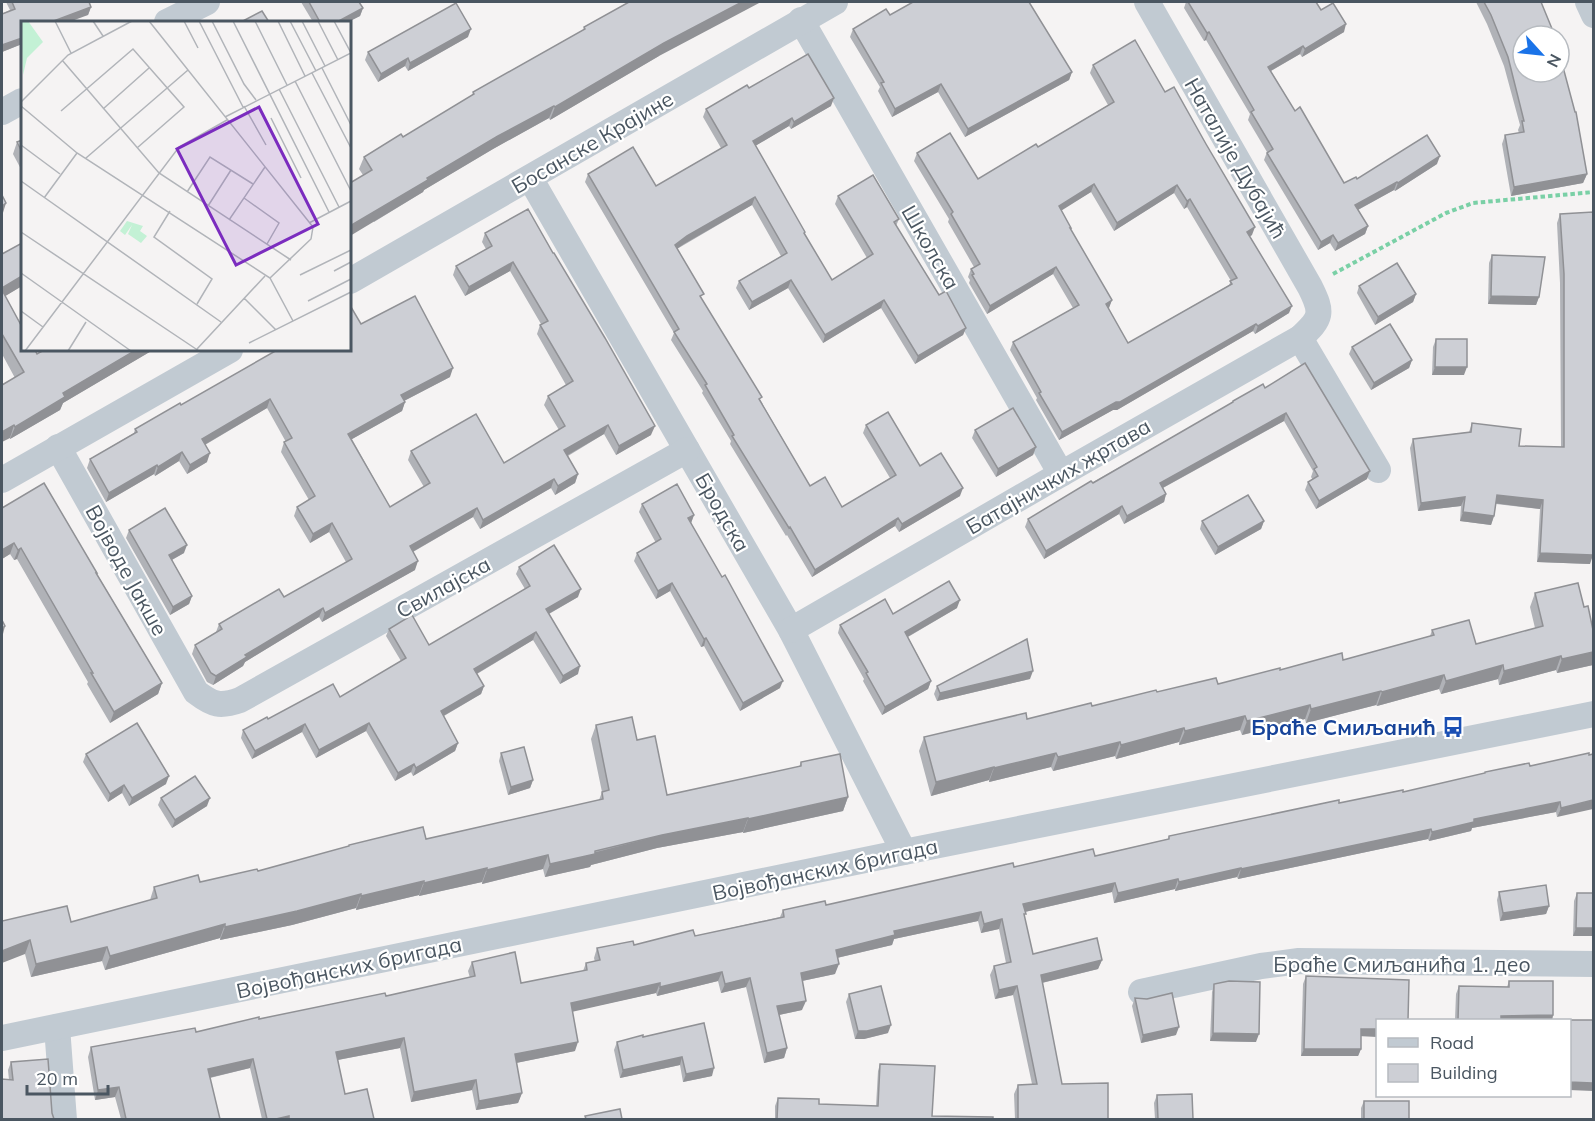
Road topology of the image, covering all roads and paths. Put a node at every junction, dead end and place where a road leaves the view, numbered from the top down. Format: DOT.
graph roads {
  1 [pos="207,2"];
  2 [pos="834,2"];
  3 [pos="1147,2"];
  4 [pos="1588,2"];
  5 [pos="1593,15"];
  6 [pos="170,21"];
  7 [pos="801,21"];
  8 [pos="21,102"];
  9 [pos="2,112"];
  10 [pos="530,178"];
  11 [pos="1593,192"];
  12 [pos="351,280"];
  13 [pos="1310,287"];
  14 [pos="1319,316"];
  15 [pos="1300,338"];
  16 [pos="228,351"];
  17 [pos="58,447"];
  18 [pos="687,450"];
  19 [pos="1378,470"];
  20 [pos="1061,474"];
  21 [pos="2,480"];
  22 [pos="791,630"];
  23 [pos="196,692"];
  24 [pos="1593,714"];
  25 [pos="904,852"];
  26 [pos="1593,964"];
  27 [pos="1141,992"];
  28 [pos="57,1028"];
  29 [pos="2,1038"];
  30 [pos="64,1119"];
  1 -- 6 [label="street"];
  2 -- 7 [label="street, Босанске Крајине"];
  3 -- 13 [label="street, Наталије Дубајић"];
  4 -- 5 [label="street"];
  7 -- 10 [label="street, Босанске Крајине"];
  7 -- 20 [label="street, Школска"];
  8 -- 9 [label="street"];
  10 -- 12 [label="street, Босанске Крајине"];
  10 -- 18 [label="street, Бродска"];
  11 -- 13 [label="path"];
  13 -- 14 [label="street, Наталије Дубајић"];
  14 -- 15 [label="street, Батајничких жртава"];
  15 -- 19 [label="street"];
  15 -- 20 [label="street, Батајничких жртава"];
  16 -- 17 [label="street"];
  17 -- 21 [label="street"];
  17 -- 23 [label="street, Војводе Јакше"];
  18 -- 22 [label="street, Бродска"];
  18 -- 23 [label="street, Свилајска"];
  20 -- 22 [label="street, Батајничких жртава"];
  22 -- 25 [label="street, Бродска"];
  24 -- 25 [label="street, Војвођанских бригада"];
  25 -- 28 [label="street, Војвођанских бригада"];
  26 -- 27 [label="street, Браће Смиљанића 1. део"];
  28 -- 29 [label="street, Војвођанских бригада"];
  28 -- 30 [label="street"];
}
